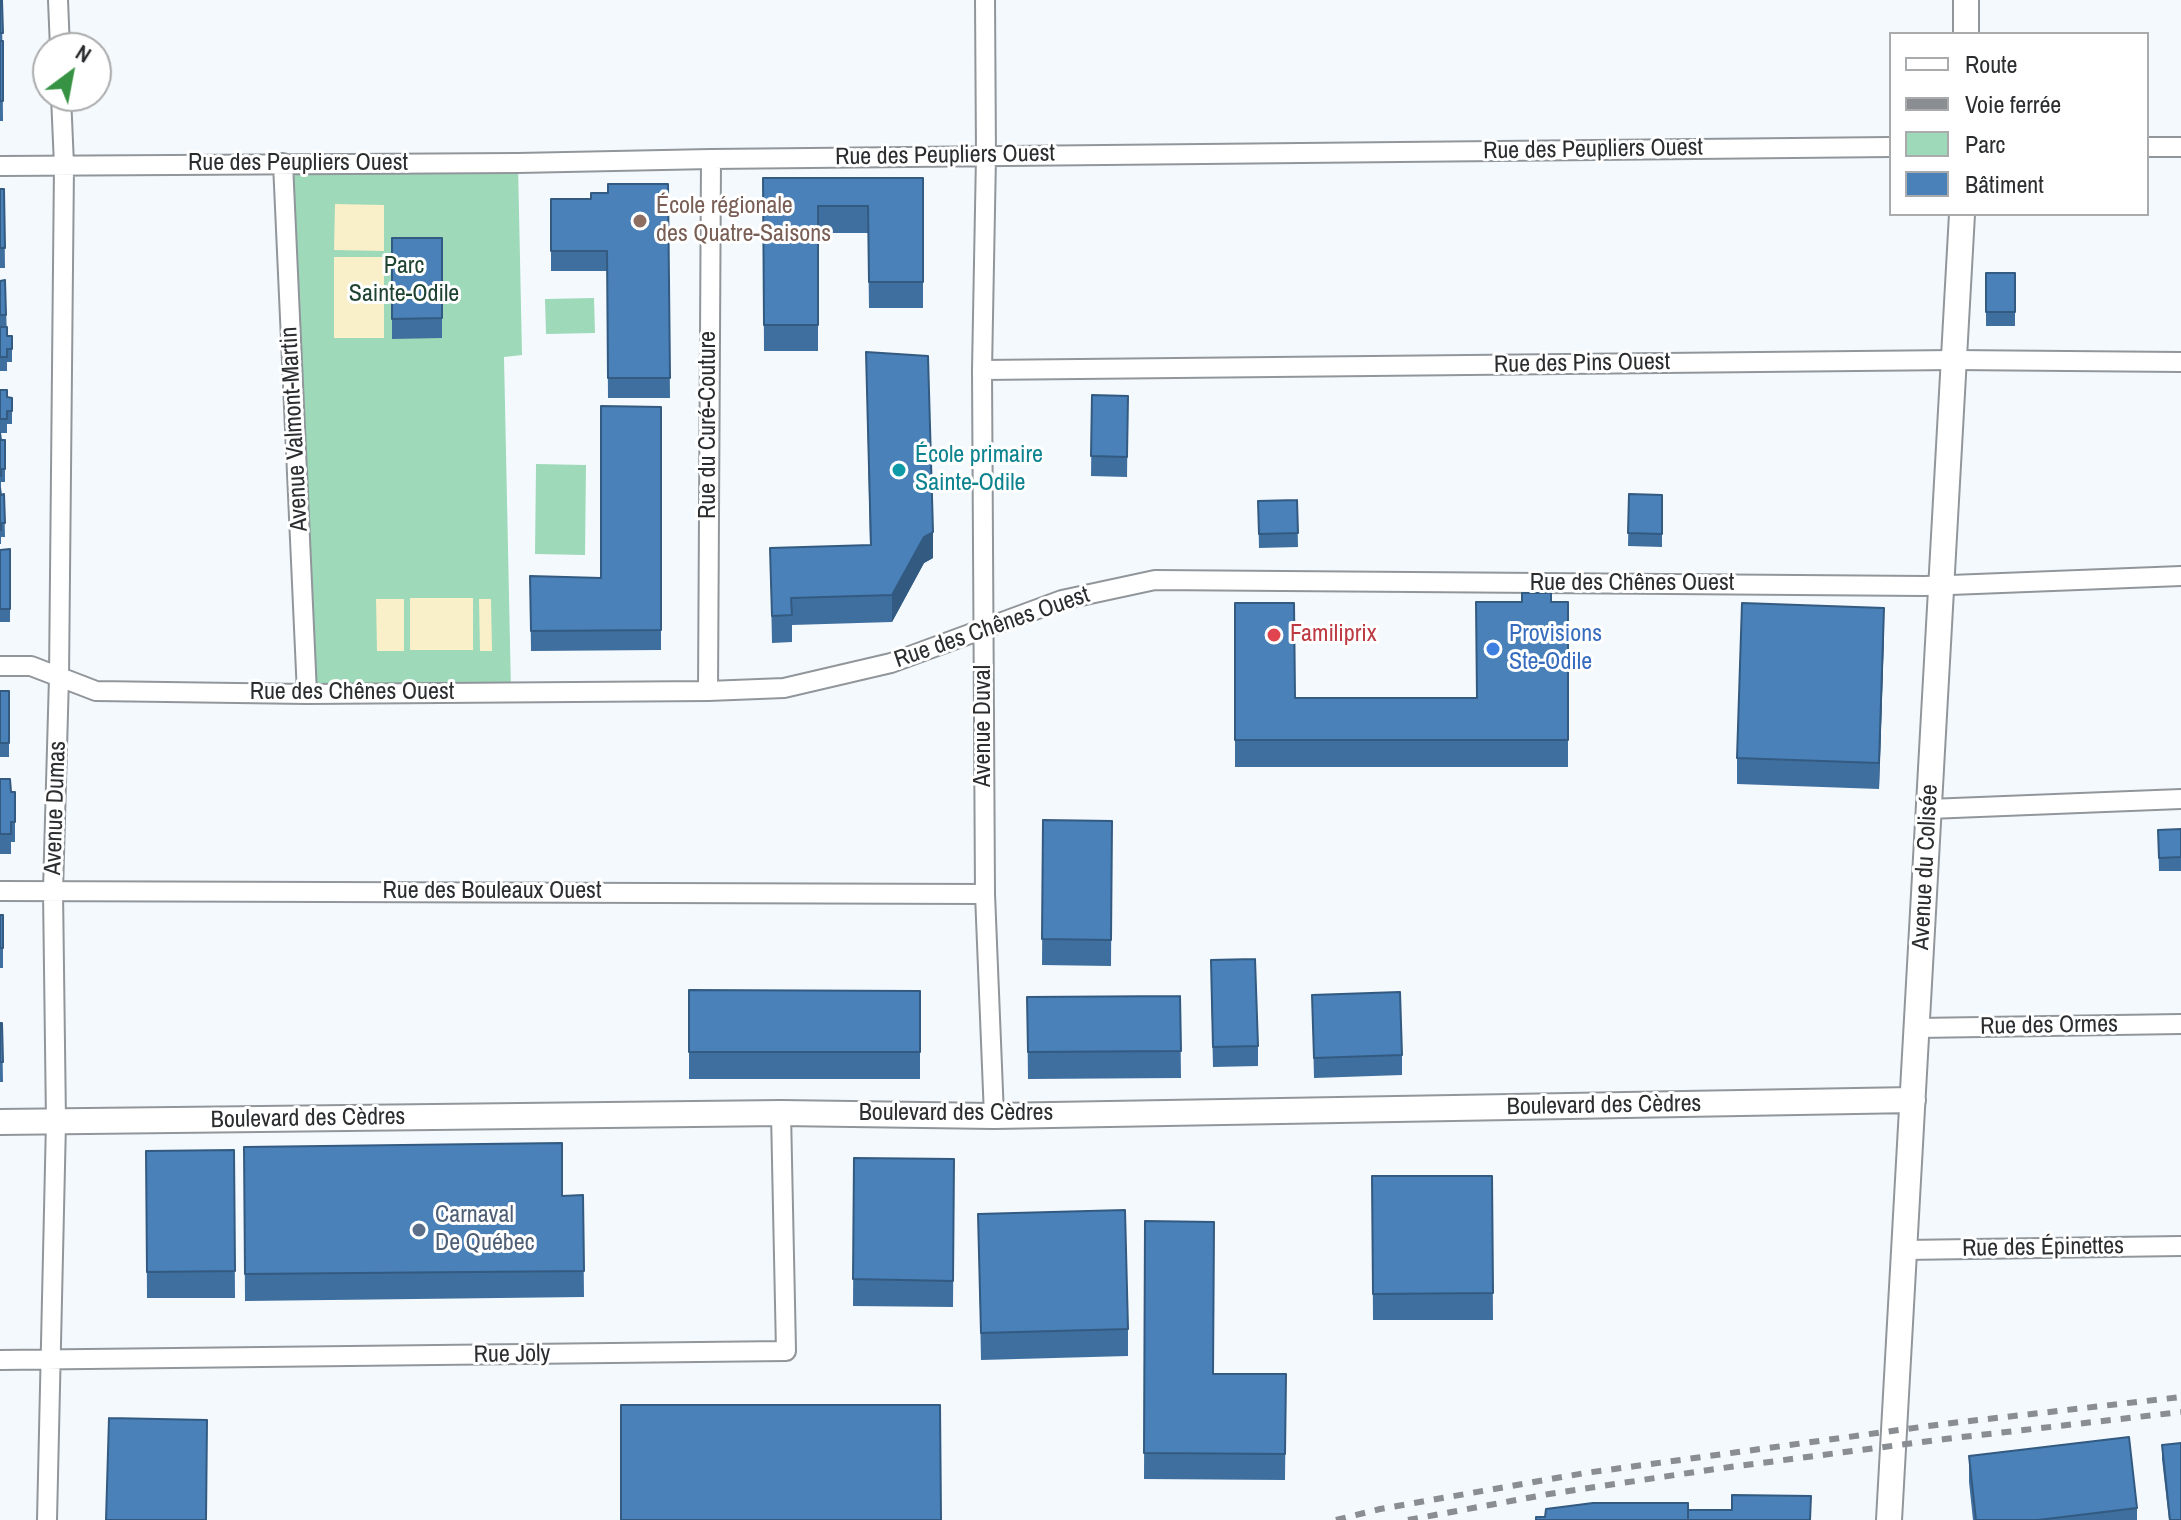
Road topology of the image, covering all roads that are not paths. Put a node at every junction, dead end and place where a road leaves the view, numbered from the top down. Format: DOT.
graph roads {
  1 [pos="58,0"];
  2 [pos="985,0"];
  3 [pos="1966,0"];
  4 [pos="59,32"];
  5 [pos="1966,32"];
  6 [pos="62,112"];
  7 [pos="1889,147"];
  8 [pos="2149,147"];
  9 [pos="2181,147"];
  10 [pos="986,156"];
  11 [pos="711,159"];
  12 [pos="283,163"];
  13 [pos="64,165"];
  14 [pos="0,166"];
  15 [pos="1962,216"];
  16 [pos="1954,360"];
  17 [pos="2181,362"];
  18 [pos="982,370"];
  19 [pos="2181,576"];
  20 [pos="1941,586"];
  21 [pos="983,630"];
  22 [pos="0,666"];
  23 [pos="59,677"];
  24 [pos="708,691"];
  25 [pos="307,694"];
  26 [pos="2181,799"];
  27 [pos="1929,809"];
  28 [pos="0,891"];
  29 [pos="53,891"];
  30 [pos="985,894"];
  31 [pos="2181,1024"];
  32 [pos="1917,1028"];
  33 [pos="1913,1100"];
  34 [pos="781,1113"];
  35 [pos="994,1116"];
  36 [pos="0,1122"];
  37 [pos="56,1122"];
  38 [pos="2181,1246"];
  39 [pos="1904,1250"];
  40 [pos="0,1360"];
  41 [pos="50,1361"];
  42 [pos="47,1520"];
  43 [pos="1889,1520"];
  1 -- 4 [label="street"];
  2 -- 10 [label="street, Avenue Duval"];
  3 -- 5 [label="street"];
  6 -- 13 [label="street, Avenue Dumas"];
  7 -- 10 [label="street, Rue des Peupliers Ouest"];
  8 -- 9 [label="street"];
  10 -- 11 [label="street, Rue des Peupliers Ouest"];
  10 -- 18 [label="street, Avenue Duval"];
  11 -- 12 [label="street, Rue des Peupliers Ouest"];
  11 -- 24 [label="street, Rue du Curé-Couture"];
  12 -- 13 [label="street, Rue des Peupliers Ouest"];
  12 -- 25 [label="street, Avenue Valmont-Martin"];
  13 -- 14 [label="street, Rue des Peupliers Ouest"];
  13 -- 23 [label="street, Avenue Dumas"];
  15 -- 16 [label="street, Avenue du Colisée"];
  16 -- 17 [label="street, Rue des Pins Ouest"];
  16 -- 18 [label="street, Rue des Pins Ouest"];
  16 -- 20 [label="street, Avenue du Colisée"];
  18 -- 21 [label="street, Avenue Duval"];
  19 -- 20 [label="street, Rue des Chênes Ouest"];
  20 -- 21 [label="street, Rue des Chênes Ouest"];
  20 -- 27 [label="street, Avenue du Colisée"];
  21 -- 24 [label="street, Rue des Chênes Ouest"];
  21 -- 30 [label="street, Avenue Duval"];
  22 -- 23 [label="street, Rue des Chênes Ouest"];
  23 -- 25 [label="street, Rue des Chênes Ouest"];
  23 -- 29 [label="street, Avenue Dumas"];
  24 -- 25 [label="street, Rue des Chênes Ouest"];
  26 -- 27 [label="street"];
  27 -- 32 [label="street, Avenue du Colisée"];
  28 -- 29 [label="street, Rue des Bouleaux Ouest"];
  29 -- 30 [label="street, Rue des Bouleaux Ouest"];
  29 -- 37 [label="street, Avenue Dumas"];
  30 -- 35 [label="street, Avenue Duval"];
  31 -- 32 [label="street, Rue des Ormes"];
  32 -- 33 [label="street, Avenue du Colisée"];
  33 -- 35 [label="street, Boulevard des Cèdres"];
  33 -- 39 [label="street, Avenue du Colisée"];
  34 -- 35 [label="street, Boulevard des Cèdres"];
  34 -- 37 [label="street, Boulevard des Cèdres"];
  34 -- 41 [label="street, Rue Joly"];
  36 -- 37 [label="street, Boulevard des Cèdres"];
  37 -- 41 [label="street, Avenue Dumas"];
  38 -- 39 [label="street, Rue des Épinettes"];
  39 -- 43 [label="street, Avenue du Colisée"];
  40 -- 41 [label="street, Rue Joly"];
  41 -- 42 [label="street, Avenue Dumas"];
}
